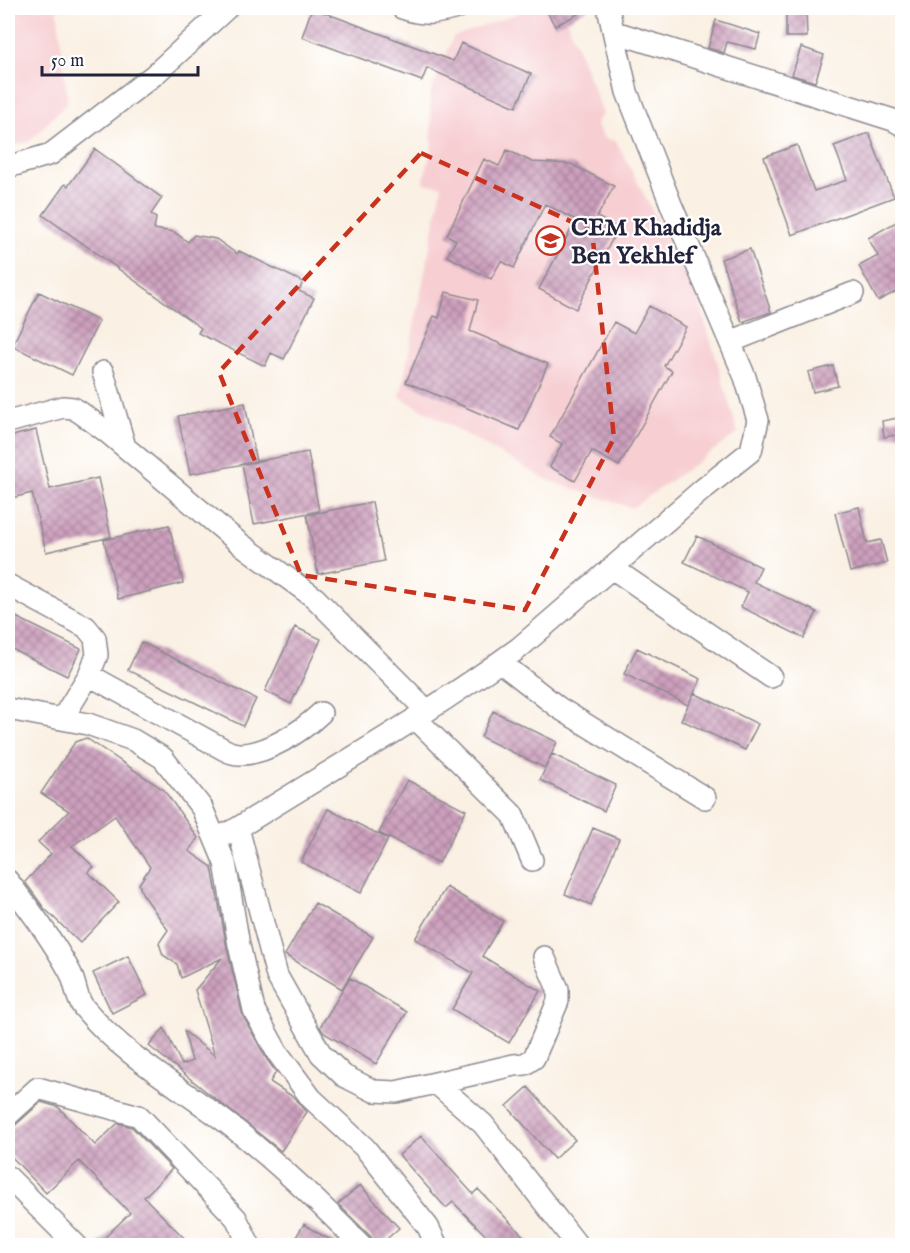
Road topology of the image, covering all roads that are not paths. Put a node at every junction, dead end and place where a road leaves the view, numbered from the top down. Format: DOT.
graph roads {
  1 [pos="227,8"];
  2 [pos="402,8"];
  3 [pos="457,8"];
  4 [pos="608,8"];
  5 [pos="615,32"];
  6 [pos="903,125"];
  7 [pos="8,167"];
  8 [pos="853,293"];
  9 [pos="730,342"];
  10 [pos="103,372"];
  11 [pos="8,422"];
  12 [pos="125,447"];
  13 [pos="612,568"];
  14 [pos="8,585"];
  15 [pos="500,662"];
  16 [pos="89,675"];
  17 [pos="771,677"];
  18 [pos="8,709"];
  19 [pos="321,713"];
  20 [pos="421,715"];
  21 [pos="62,719"];
  22 [pos="705,798"];
  23 [pos="238,828"];
  24 [pos="215,839"];
  25 [pos="532,860"];
  26 [pos="8,881"];
  27 [pos="544,957"];
  28 [pos="436,1083"];
  29 [pos="8,1115"];
  30 [pos="8,1177"];
  31 [pos="246,1244"];
  32 [pos="77,1245"];
  33 [pos="362,1245"];
  34 [pos="437,1245"];
  35 [pos="578,1245"];
  1 -- 7 [label="street"];
  2 -- 3 [label="street"];
  4 -- 5 [label="street"];
  5 -- 6 [label="street"];
  5 -- 9 [label="street"];
  8 -- 9 [label="street"];
  9 -- 13 [label="street"];
  10 -- 12 [label="street"];
  11 -- 12 [label="street"];
  12 -- 20 [label="street"];
  13 -- 15 [label="street"];
  13 -- 17 [label="street"];
  14 -- 16 [label="street"];
  15 -- 20 [label="street"];
  15 -- 22 [label="street"];
  16 -- 19 [label="street"];
  16 -- 21 [label="street"];
  18 -- 21 [label="street"];
  20 -- 23 [label="street"];
  20 -- 25 [label="street"];
  21 -- 24 [label="street"];
  23 -- 24 [label="street"];
  23 -- 28 [label="street"];
  24 -- 34 [label="street"];
  26 -- 33 [label="street"];
  27 -- 28 [label="street"];
  28 -- 35 [label="street"];
  29 -- 31 [label="street"];
  30 -- 32 [label="street"];
}
